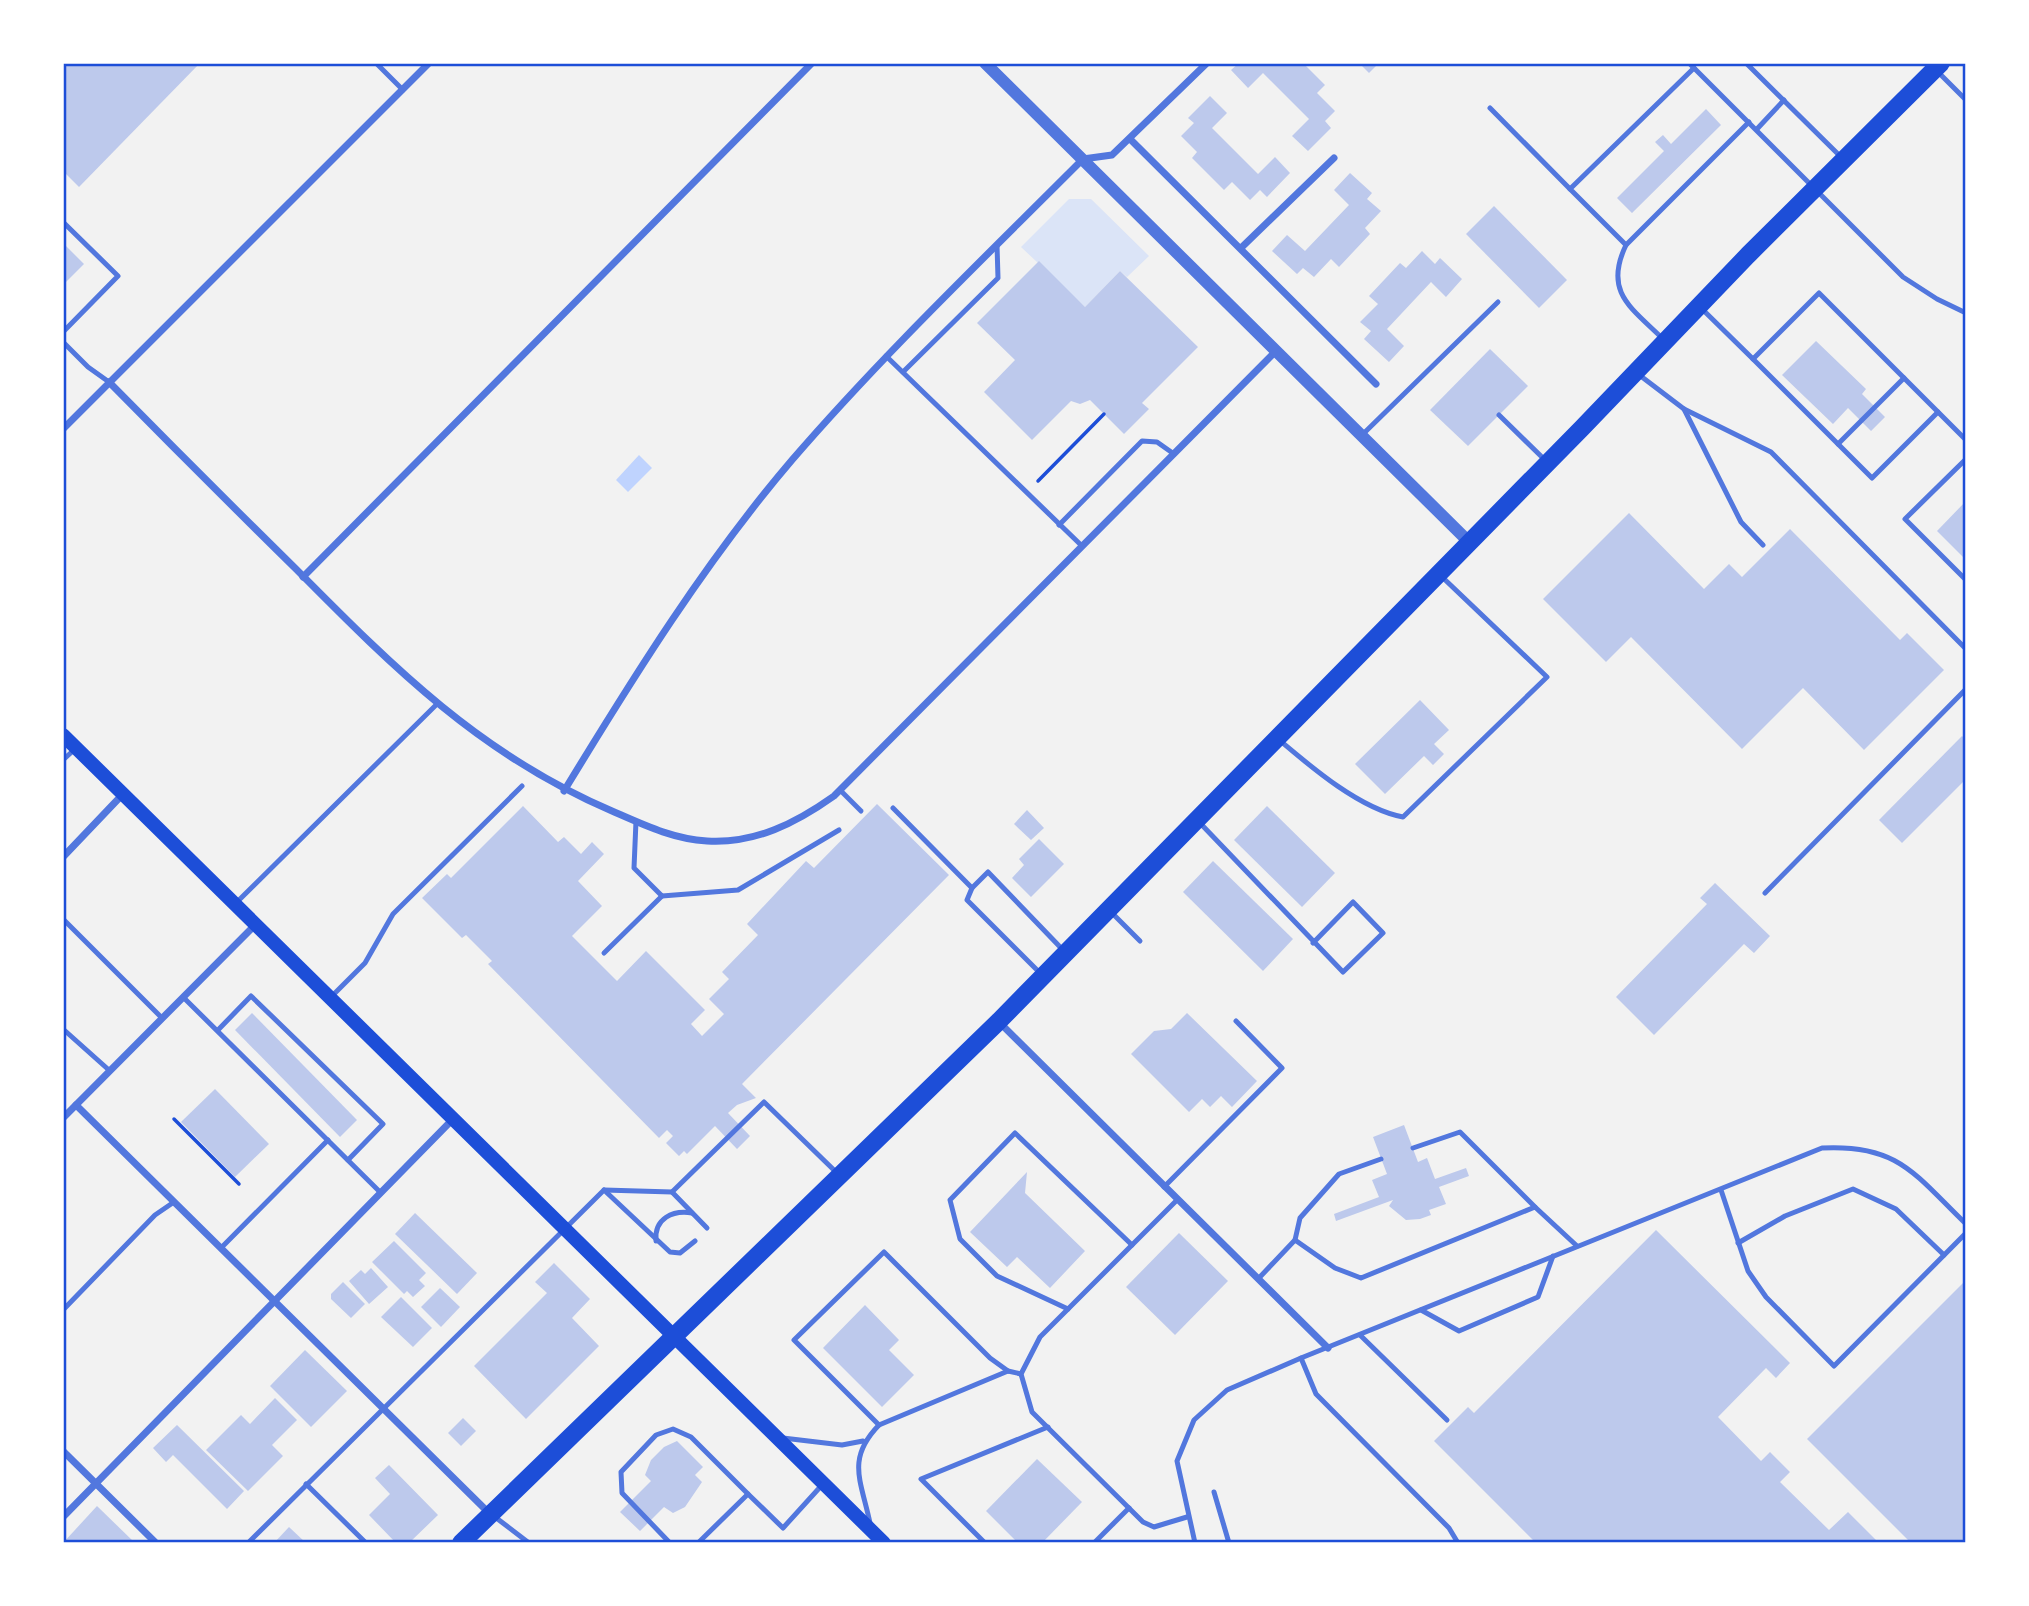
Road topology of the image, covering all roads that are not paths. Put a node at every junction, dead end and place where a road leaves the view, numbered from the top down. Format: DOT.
graph roads {
  1 [pos="376,63"];
  2 [pos="429,63"];
  3 [pos="812,63"];
  4 [pos="985,63"];
  5 [pos="1207,63"];
  6 [pos="1746,63"];
  7 [pos="1692,65"];
  8 [pos="1938,66"];
  9 [pos="403,90"];
  10 [pos="1784,100"];
  11 [pos="1966,100"];
  12 [pos="1490,108"];
  13 [pos="1749,122"];
  14 [pos="1757,129"];
  15 [pos="1130,139"];
  16 [pos="1334,158"];
  17 [pos="1083,159"];
  18 [pos="1844,160"];
  19 [pos="1816,188"];
  20 [pos="1570,189"];
  21 [pos="63,222"];
  22 [pos="997,245"];
  23 [pos="1626,245"];
  24 [pos="1242,247"];
  25 [pos="1498,302"];
  26 [pos="1700,306"];
  27 [pos="1966,313"];
  28 [pos="63,332"];
  29 [pos="63,342"];
  30 [pos="1665,342"];
  31 [pos="1276,351"];
  32 [pos="886,356"];
  33 [pos="1753,359"];
  34 [pos="903,372"];
  35 [pos="1636,373"];
  36 [pos="1904,378"];
  37 [pos="109,382"];
  38 [pos="1376,384"];
  39 [pos="1684,409"];
  40 [pos="1938,412"];
  41 [pos="1499,415"];
  42 [pos="63,429"];
  43 [pos="1362,436"];
  44 [pos="1966,440"];
  45 [pos="1838,444"];
  46 [pos="1174,454"];
  47 [pos="1966,459"];
  48 [pos="1548,463"];
  49 [pos="1059,525"];
  50 [pos="1469,542"];
  51 [pos="1763,545"];
  52 [pos="1082,546"];
  53 [pos="1438,573"];
  54 [pos="303,577"];
  55 [pos="1966,580"];
  56 [pos="1966,649"];
  57 [pos="1966,689"];
  58 [pos="437,704"];
  59 [pos="63,735"];
  60 [pos="1276,737"];
  61 [pos="76,748"];
  62 [pos="63,761"];
  63 [pos="522,786"];
  64 [pos="840,790"];
  65 [pos="564,791"];
  66 [pos="123,794"];
  67 [pos="893,808"];
  68 [pos="861,811"];
  69 [pos="1196,818"];
  70 [pos="636,821"];
  71 [pos="839,830"];
  72 [pos="63,857"];
  73 [pos="972,888"];
  74 [pos="1765,893"];
  75 [pos="662,896"];
  76 [pos="234,904"];
  77 [pos="1108,909"];
  78 [pos="63,919"];
  79 [pos="255,925"];
  80 [pos="1140,941"];
  81 [pos="1313,943"];
  82 [pos="1066,952"];
  83 [pos="604,953"];
  84 [pos="1043,976"];
  85 [pos="183,997"];
  86 [pos="330,998"];
  87 [pos="162,1018"];
  88 [pos="999,1021"];
  89 [pos="1236,1021"];
  90 [pos="63,1029"];
  91 [pos="218,1030"];
  92 [pos="110,1070"];
  93 [pos="76,1105"];
  94 [pos="63,1118"];
  95 [pos="454,1118"];
  96 [pos="328,1140"];
  97 [pos="1413,1148"];
  98 [pos="1381,1159"];
  99 [pos="348,1160"];
  100 [pos="839,1175"];
  101 [pos="1164,1187"];
  102 [pos="604,1190"];
  103 [pos="1721,1190"];
  104 [pos="672,1192"];
  105 [pos="381,1193"];
  106 [pos="1177,1200"];
  107 [pos="174,1202"];
  108 [pos="1535,1207"];
  109 [pos="692,1213"];
  110 [pos="1966,1224"];
  111 [pos="565,1228"];
  112 [pos="707,1228"];
  113 [pos="1966,1233"];
  114 [pos="1295,1240"];
  115 [pos="656,1241"];
  116 [pos="695,1241"];
  117 [pos="1738,1243"];
  118 [pos="1132,1245"];
  119 [pos="1577,1246"];
  120 [pos="220,1248"];
  121 [pos="1944,1255"];
  122 [pos="1553,1256"];
  123 [pos="1258,1279"];
  124 [pos="275,1301"];
  125 [pos="1068,1309"];
  126 [pos="63,1310"];
  127 [pos="1421,1310"];
  128 [pos="1360,1335"];
  129 [pos="674,1336"];
  130 [pos="1328,1348"];
  131 [pos="1301,1358"];
  132 [pos="1008,1371"];
  133 [pos="1021,1374"];
  134 [pos="385,1409"];
  135 [pos="1447,1420"];
  136 [pos="879,1425"];
  137 [pos="1048,1427"];
  138 [pos="776,1437"];
  139 [pos="863,1441"];
  140 [pos="63,1451"];
  141 [pos="97,1484"];
  142 [pos="306,1484"];
  143 [pos="824,1484"];
  144 [pos="1214,1492"];
  145 [pos="748,1494"];
  146 [pos="1129,1508"];
  147 [pos="489,1513"];
  148 [pos="63,1517"];
  149 [pos="1187,1517"];
  150 [pos="871,1530"];
  151 [pos="156,1543"];
  152 [pos="248,1543"];
  153 [pos="366,1543"];
  154 [pos="461,1543"];
  155 [pos="529,1543"];
  156 [pos="670,1543"];
  157 [pos="698,1543"];
  158 [pos="884,1543"];
  159 [pos="985,1543"];
  160 [pos="1094,1543"];
  161 [pos="1195,1543"];
  162 [pos="1228,1543"];
  163 [pos="1458,1543"];
  1 -- 9 [label="lane"];
  2 -- 9 [label="street"];
  3 -- 54 [label="street"];
  4 -- 17 [label="street"];
  5 -- 15 [label="street"];
  6 -- 10 [label="lane"];
  7 -- 13 [label="lane"];
  7 -- 20 [label="lane"];
  8 -- 11 [label="lane"];
  8 -- 18 [label="main road"];
  9 -- 37 [label="street"];
  10 -- 14 [label="lane"];
  10 -- 18 [label="lane"];
  12 -- 20 [label="lane"];
  13 -- 14 [label="lane"];
  13 -- 23 [label="lane"];
  14 -- 19 [label="lane"];
  15 -- 17 [label="street"];
  15 -- 24 [label="street"];
  16 -- 24 [label="street"];
  17 -- 22 [label="street"];
  17 -- 31 [label="street"];
  18 -- 19 [label="main road"];
  19 -- 26 [label="main road"];
  19 -- 27 [label="lane"];
  20 -- 23 [label="lane"];
  21 -- 28 [label="lane"];
  22 -- 32 [label="street"];
  22 -- 34 [label="lane"];
  23 -- 30 [label="lane"];
  24 -- 38 [label="street"];
  25 -- 43 [label="lane"];
  26 -- 30 [label="main road"];
  26 -- 33 [label="lane"];
  29 -- 37 [label="lane"];
  30 -- 35 [label="main road"];
  31 -- 43 [label="street"];
  31 -- 46 [label="street"];
  32 -- 34 [label="lane"];
  32 -- 65 [label="street"];
  33 -- 36 [label="lane"];
  33 -- 45 [label="lane"];
  34 -- 49 [label="lane"];
  35 -- 39 [label="lane"];
  35 -- 48 [label="main road"];
  36 -- 40 [label="lane"];
  36 -- 45 [label="lane"];
  37 -- 42 [label="street"];
  37 -- 54 [label="street"];
  39 -- 51 [label="lane"];
  39 -- 56 [label="lane"];
  40 -- 44 [label="lane"];
  40 -- 45 [label="lane"];
  41 -- 48 [label="lane"];
  43 -- 50 [label="street"];
  46 -- 49 [label="lane"];
  46 -- 52 [label="street"];
  47 -- 55 [label="lane"];
  48 -- 50 [label="main road"];
  49 -- 52 [label="lane"];
  50 -- 53 [label="main road"];
  52 -- 64 [label="street"];
  53 -- 60 [label="main road"];
  53 -- 60 [label="lane"];
  54 -- 58 [label="street"];
  57 -- 74 [label="lane"];
  58 -- 65 [label="street"];
  58 -- 76 [label="lane"];
  59 -- 61 [label="main road"];
  60 -- 69 [label="main road"];
  61 -- 62 [label="lane"];
  61 -- 66 [label="main road"];
  63 -- 86 [label="lane"];
  64 -- 68 [label="lane"];
  64 -- 70 [label="street"];
  65 -- 70 [label="street"];
  66 -- 72 [label="street"];
  66 -- 76 [label="main road"];
  67 -- 73 [label="lane"];
  69 -- 77 [label="main road"];
  69 -- 81 [label="lane"];
  70 -- 75 [label="lane"];
  71 -- 75 [label="lane"];
  73 -- 82 [label="lane"];
  73 -- 84 [label="lane"];
  75 -- 83 [label="lane"];
  76 -- 79 [label="main road"];
  77 -- 80 [label="lane"];
  77 -- 82 [label="main road"];
  78 -- 87 [label="lane"];
  79 -- 85 [label="street"];
  79 -- 86 [label="main road"];
  81 -- 81 [label="lane"];
  82 -- 84 [label="main road"];
  84 -- 88 [label="main road"];
  85 -- 87 [label="street"];
  85 -- 91 [label="lane"];
  86 -- 95 [label="main road"];
  87 -- 92 [label="street"];
  88 -- 100 [label="main road"];
  88 -- 101 [label="street"];
  89 -- 101 [label="lane"];
  90 -- 92 [label="lane"];
  91 -- 96 [label="lane"];
  91 -- 99 [label="lane"];
  92 -- 93 [label="street"];
  93 -- 94 [label="street"];
  93 -- 107 [label="street"];
  95 -- 105 [label="street"];
  95 -- 111 [label="main road"];
  96 -- 99 [label="lane"];
  96 -- 120 [label="lane"];
  97 -- 108 [label="lane"];
  98 -- 114 [label="lane"];
  99 -- 105 [label="lane"];
  100 -- 104 [label="lane"];
  100 -- 129 [label="main road"];
  101 -- 106 [label="street"];
  102 -- 104 [label="lane"];
  102 -- 111 [label="lane"];
  102 -- 115 [label="lane"];
  103 -- 110 [label="lane"];
  103 -- 117 [label="lane"];
  103 -- 119 [label="lane"];
  104 -- 109 [label="lane"];
  105 -- 124 [label="street"];
  106 -- 118 [label="lane"];
  106 -- 123 [label="street"];
  107 -- 120 [label="street"];
  107 -- 126 [label="lane"];
  108 -- 114 [label="lane"];
  108 -- 119 [label="lane"];
  109 -- 112 [label="lane"];
  109 -- 115 [label="lane"];
  111 -- 129 [label="main road"];
  111 -- 134 [label="lane"];
  113 -- 121 [label="lane"];
  114 -- 123 [label="lane"];
  115 -- 116 [label="lane"];
  117 -- 121 [label="lane"];
  117 -- 121 [label="lane"];
  118 -- 125 [label="lane"];
  118 -- 125 [label="lane"];
  119 -- 122 [label="lane"];
  120 -- 124 [label="street"];
  122 -- 127 [label="lane"];
  122 -- 127 [label="lane"];
  123 -- 130 [label="street"];
  124 -- 134 [label="street"];
  124 -- 141 [label="street"];
  125 -- 133 [label="lane"];
  127 -- 128 [label="lane"];
  128 -- 130 [label="lane"];
  128 -- 135 [label="lane"];
  129 -- 138 [label="main road"];
  129 -- 147 [label="main road"];
  130 -- 131 [label="lane"];
  131 -- 149 [label="lane"];
  131 -- 163 [label="lane"];
  132 -- 133 [label="lane"];
  132 -- 136 [label="lane"];
  132 -- 136 [label="lane"];
  133 -- 137 [label="lane"];
  134 -- 142 [label="lane"];
  134 -- 147 [label="street"];
  136 -- 139 [label="lane"];
  137 -- 146 [label="lane"];
  137 -- 159 [label="lane"];
  138 -- 139 [label="lane"];
  138 -- 143 [label="main road"];
  139 -- 150 [label="lane"];
  140 -- 141 [label="street"];
  141 -- 148 [label="street"];
  141 -- 151 [label="street"];
  142 -- 152 [label="lane"];
  142 -- 153 [label="lane"];
  143 -- 145 [label="lane"];
  143 -- 150 [label="main road"];
  144 -- 162 [label="lane"];
  145 -- 156 [label="lane"];
  145 -- 157 [label="lane"];
  146 -- 149 [label="lane"];
  146 -- 160 [label="lane"];
  147 -- 154 [label="main road"];
  147 -- 155 [label="lane"];
  149 -- 161 [label="lane"];
  150 -- 158 [label="main road"];
}
